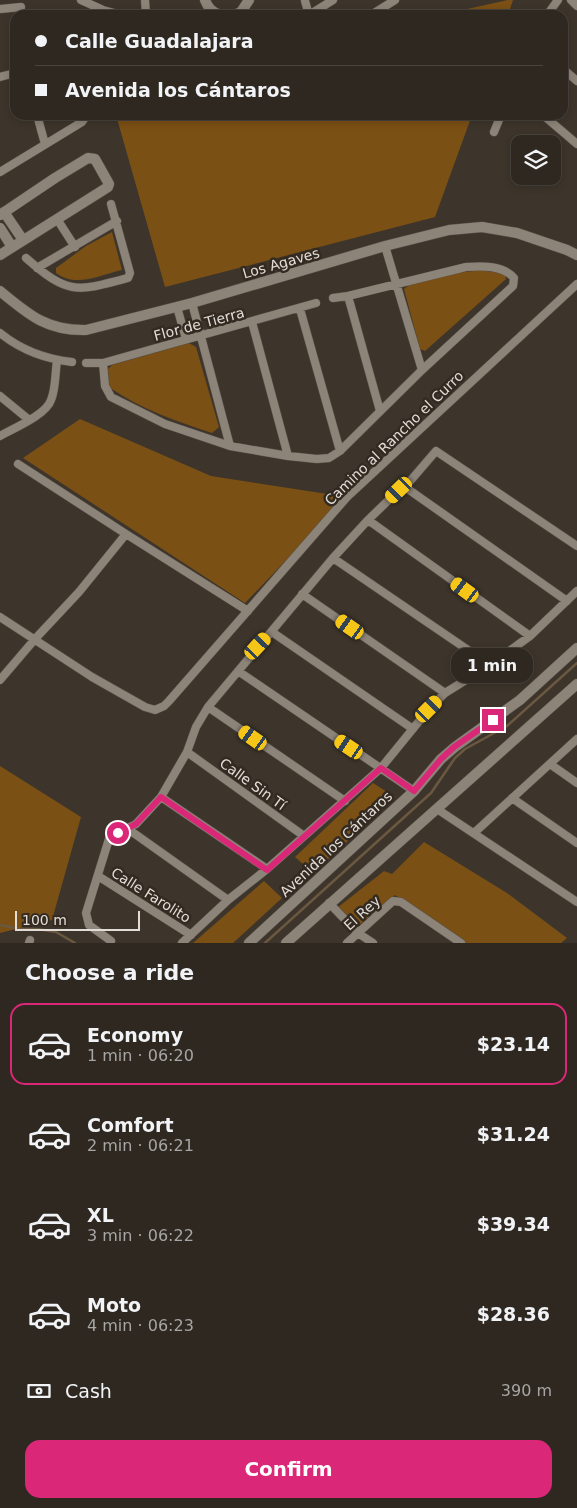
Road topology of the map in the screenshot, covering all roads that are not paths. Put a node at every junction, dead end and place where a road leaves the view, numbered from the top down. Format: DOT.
graph roads {
  1 [pos="81,0"];
  2 [pos="333,0"];
  3 [pos="395,0"];
  4 [pos="571,0"];
  5 [pos="305,1"];
  6 [pos="577,6"];
  7 [pos="21,7"];
  8 [pos="0,9"];
  9 [pos="103,10"];
  10 [pos="308,10"];
  11 [pos="317,10"];
  12 [pos="379,10"];
  13 [pos="38,120"];
  14 [pos="83,120"];
  15 [pos="499,120"];
  16 [pos="549,120"];
  17 [pos="494,132"];
  18 [pos="45,144"];
  19 [pos="577,144"];
  20 [pos="0,172"];
  21 [pos="111,204"];
  22 [pos="1,211"];
  23 [pos="57,219"];
  24 [pos="117,221"];
  25 [pos="0,228"];
  26 [pos="23,240"];
  27 [pos="385,246"];
  28 [pos="12,247"];
  29 [pos="75,247"];
  30 [pos="0,255"];
  31 [pos="577,255"];
  32 [pos="26,258"];
  33 [pos="38,268"];
  34 [pos="395,283"];
  35 [pos="577,284"];
  36 [pos="0,291"];
  37 [pos="348,296"];
  38 [pos="333,298"];
  39 [pos="192,303"];
  40 [pos="316,303"];
  41 [pos="178,307"];
  42 [pos="300,309"];
  43 [pos="252,322"];
  44 [pos="0,333"];
  45 [pos="201,335"];
  46 [pos="186,340"];
  47 [pos="57,361"];
  48 [pos="72,362"];
  49 [pos="103,362"];
  50 [pos="86,363"];
  51 [pos="422,370"];
  52 [pos="0,396"];
  53 [pos="380,411"];
  54 [pos="28,419"];
  55 [pos="0,436"];
  56 [pos="230,446"];
  57 [pos="340,451"];
  58 [pos="288,456"];
  59 [pos="18,464"];
  60 [pos="405,486"];
  61 [pos="368,520"];
  62 [pos="126,534"];
  63 [pos="577,546"];
  64 [pos="332,558"];
  65 [pos="577,592"];
  66 [pos="302,594"];
  67 [pos="567,601"];
  68 [pos="248,610"];
  69 [pos="0,617"];
  70 [pos="272,632"];
  71 [pos="530,636"];
  72 [pos="35,639"];
  73 [pos="577,648"];
  74 [pos="490,665"];
  75 [pos="238,671"];
  76 [pos="0,680"];
  77 [pos="577,684"];
  78 [pos="445,693"];
  79 [pos="208,707"];
  80 [pos="413,729"];
  81 [pos="577,739"];
  82 [pos="187,752"];
  83 [pos="550,764"];
  84 [pos="381,768"];
  85 [pos="577,782"];
  86 [pos="414,791"];
  87 [pos="161,797"];
  88 [pos="512,798"];
  89 [pos="345,801"];
  90 [pos="437,809"];
  91 [pos="128,829"];
  92 [pos="474,833"];
  93 [pos="304,836"];
  94 [pos="577,844"];
  95 [pos="267,870"];
  96 [pos="98,876"];
  97 [pos="228,900"];
  98 [pos="577,902"];
  99 [pos="329,903"];
  100 [pos="358,933"];
  101 [pos="191,935"];
  102 [pos="111,941"];
  103 [pos="182,943"];
  104 [pos="249,943"];
  105 [pos="286,943"];
  106 [pos="347,943"];
  107 [pos="373,943"];
  108 [pos="461,943"];
  1 -- 9 [label="street"];
  2 -- 11 [label="street"];
  3 -- 12 [label="street"];
  4 -- 6 [label="street"];
  5 -- 10 [label="street"];
  7 -- 8 [label="street"];
  13 -- 18 [label="street"];
  14 -- 18 [label="street"];
  15 -- 17 [label="street"];
  16 -- 19 [label="street"];
  18 -- 20 [label="street"];
  21 -- 24 [label="street"];
  22 -- 23 [label="street"];
  22 -- 26 [label="street"];
  23 -- 26 [label="street"];
  23 -- 29 [label="street"];
  24 -- 29 [label="street"];
  24 -- 33 [label="street"];
  25 -- 28 [label="street"];
  26 -- 28 [label="street"];
  27 -- 31 [label="street, Los Agaves"];
  27 -- 34 [label="street"];
  27 -- 39 [label="street, Los Agaves"];
  28 -- 30 [label="street"];
  29 -- 33 [label="street"];
  32 -- 33 [label="street"];
  34 -- 37 [label="street"];
  34 -- 51 [label="street"];
  34 -- 51 [label="street"];
  35 -- 68 [label="street, Camino al Rancho el Curro"];
  36 -- 41 [label="street, Los Agaves"];
  37 -- 38 [label="street"];
  37 -- 53 [label="street"];
  39 -- 41 [label="street, Los Agaves"];
  39 -- 45 [label="street"];
  40 -- 42 [label="street, Flor de Tierra"];
  41 -- 46 [label="street"];
  42 -- 43 [label="street, Flor de Tierra"];
  42 -- 57 [label="street"];
  43 -- 45 [label="street, Flor de Tierra"];
  43 -- 58 [label="street"];
  44 -- 47 [label="street"];
  45 -- 46 [label="street, Flor de Tierra"];
  45 -- 56 [label="street"];
  46 -- 49 [label="street, Flor de Tierra"];
  47 -- 48 [label="street"];
  47 -- 54 [label="street"];
  49 -- 50 [label="street, Flor de Tierra"];
  49 -- 56 [label="street"];
  51 -- 53 [label="street"];
  52 -- 54 [label="street"];
  53 -- 57 [label="street"];
  54 -- 55 [label="street"];
  56 -- 58 [label="street"];
  57 -- 58 [label="street"];
  59 -- 62 [label="street"];
  60 -- 61 [label="street"];
  60 -- 63 [label="street"];
  60 -- 67 [label="street"];
  61 -- 64 [label="street"];
  61 -- 71 [label="street"];
  62 -- 68 [label="street"];
  62 -- 72 [label="street"];
  64 -- 66 [label="street"];
  64 -- 74 [label="street"];
  65 -- 67 [label="street"];
  66 -- 70 [label="street"];
  66 -- 78 [label="street"];
  67 -- 71 [label="street"];
  68 -- 72 [label="street, Camino al Rancho el Curro"];
  69 -- 72 [label="street"];
  70 -- 75 [label="street"];
  70 -- 80 [label="street"];
  71 -- 74 [label="street"];
  72 -- 76 [label="street"];
  73 -- 86 [label="street, Avenida los Cántaros"];
  74 -- 78 [label="street"];
  75 -- 79 [label="street"];
  75 -- 84 [label="street"];
  77 -- 90 [label="street"];
  78 -- 80 [label="street"];
  79 -- 82 [label="street"];
  79 -- 89 [label="street"];
  80 -- 84 [label="street"];
  81 -- 83 [label="street"];
  82 -- 87 [label="street"];
  82 -- 93 [label="street, Calle Sin Tí"];
  83 -- 85 [label="street"];
  83 -- 88 [label="street"];
  84 -- 86 [label="street"];
  84 -- 89 [label="street"];
  86 -- 104 [label="street, Avenida los Cántaros"];
  87 -- 91 [label="street"];
  87 -- 95 [label="street"];
  88 -- 92 [label="street"];
  88 -- 94 [label="street"];
  89 -- 93 [label="street"];
  90 -- 92 [label="street"];
  90 -- 99 [label="street"];
  91 -- 96 [label="street"];
  91 -- 97 [label="street"];
  92 -- 98 [label="street"];
  93 -- 95 [label="street"];
  95 -- 97 [label="street"];
  96 -- 101 [label="street, Calle Farolito"];
  96 -- 102 [label="street"];
  97 -- 101 [label="street"];
  99 -- 100 [label="street"];
  99 -- 105 [label="street"];
  100 -- 106 [label="street, El Rey"];
  100 -- 107 [label="street"];
  100 -- 108 [label="street, El Rey"];
  101 -- 103 [label="street"];
}
